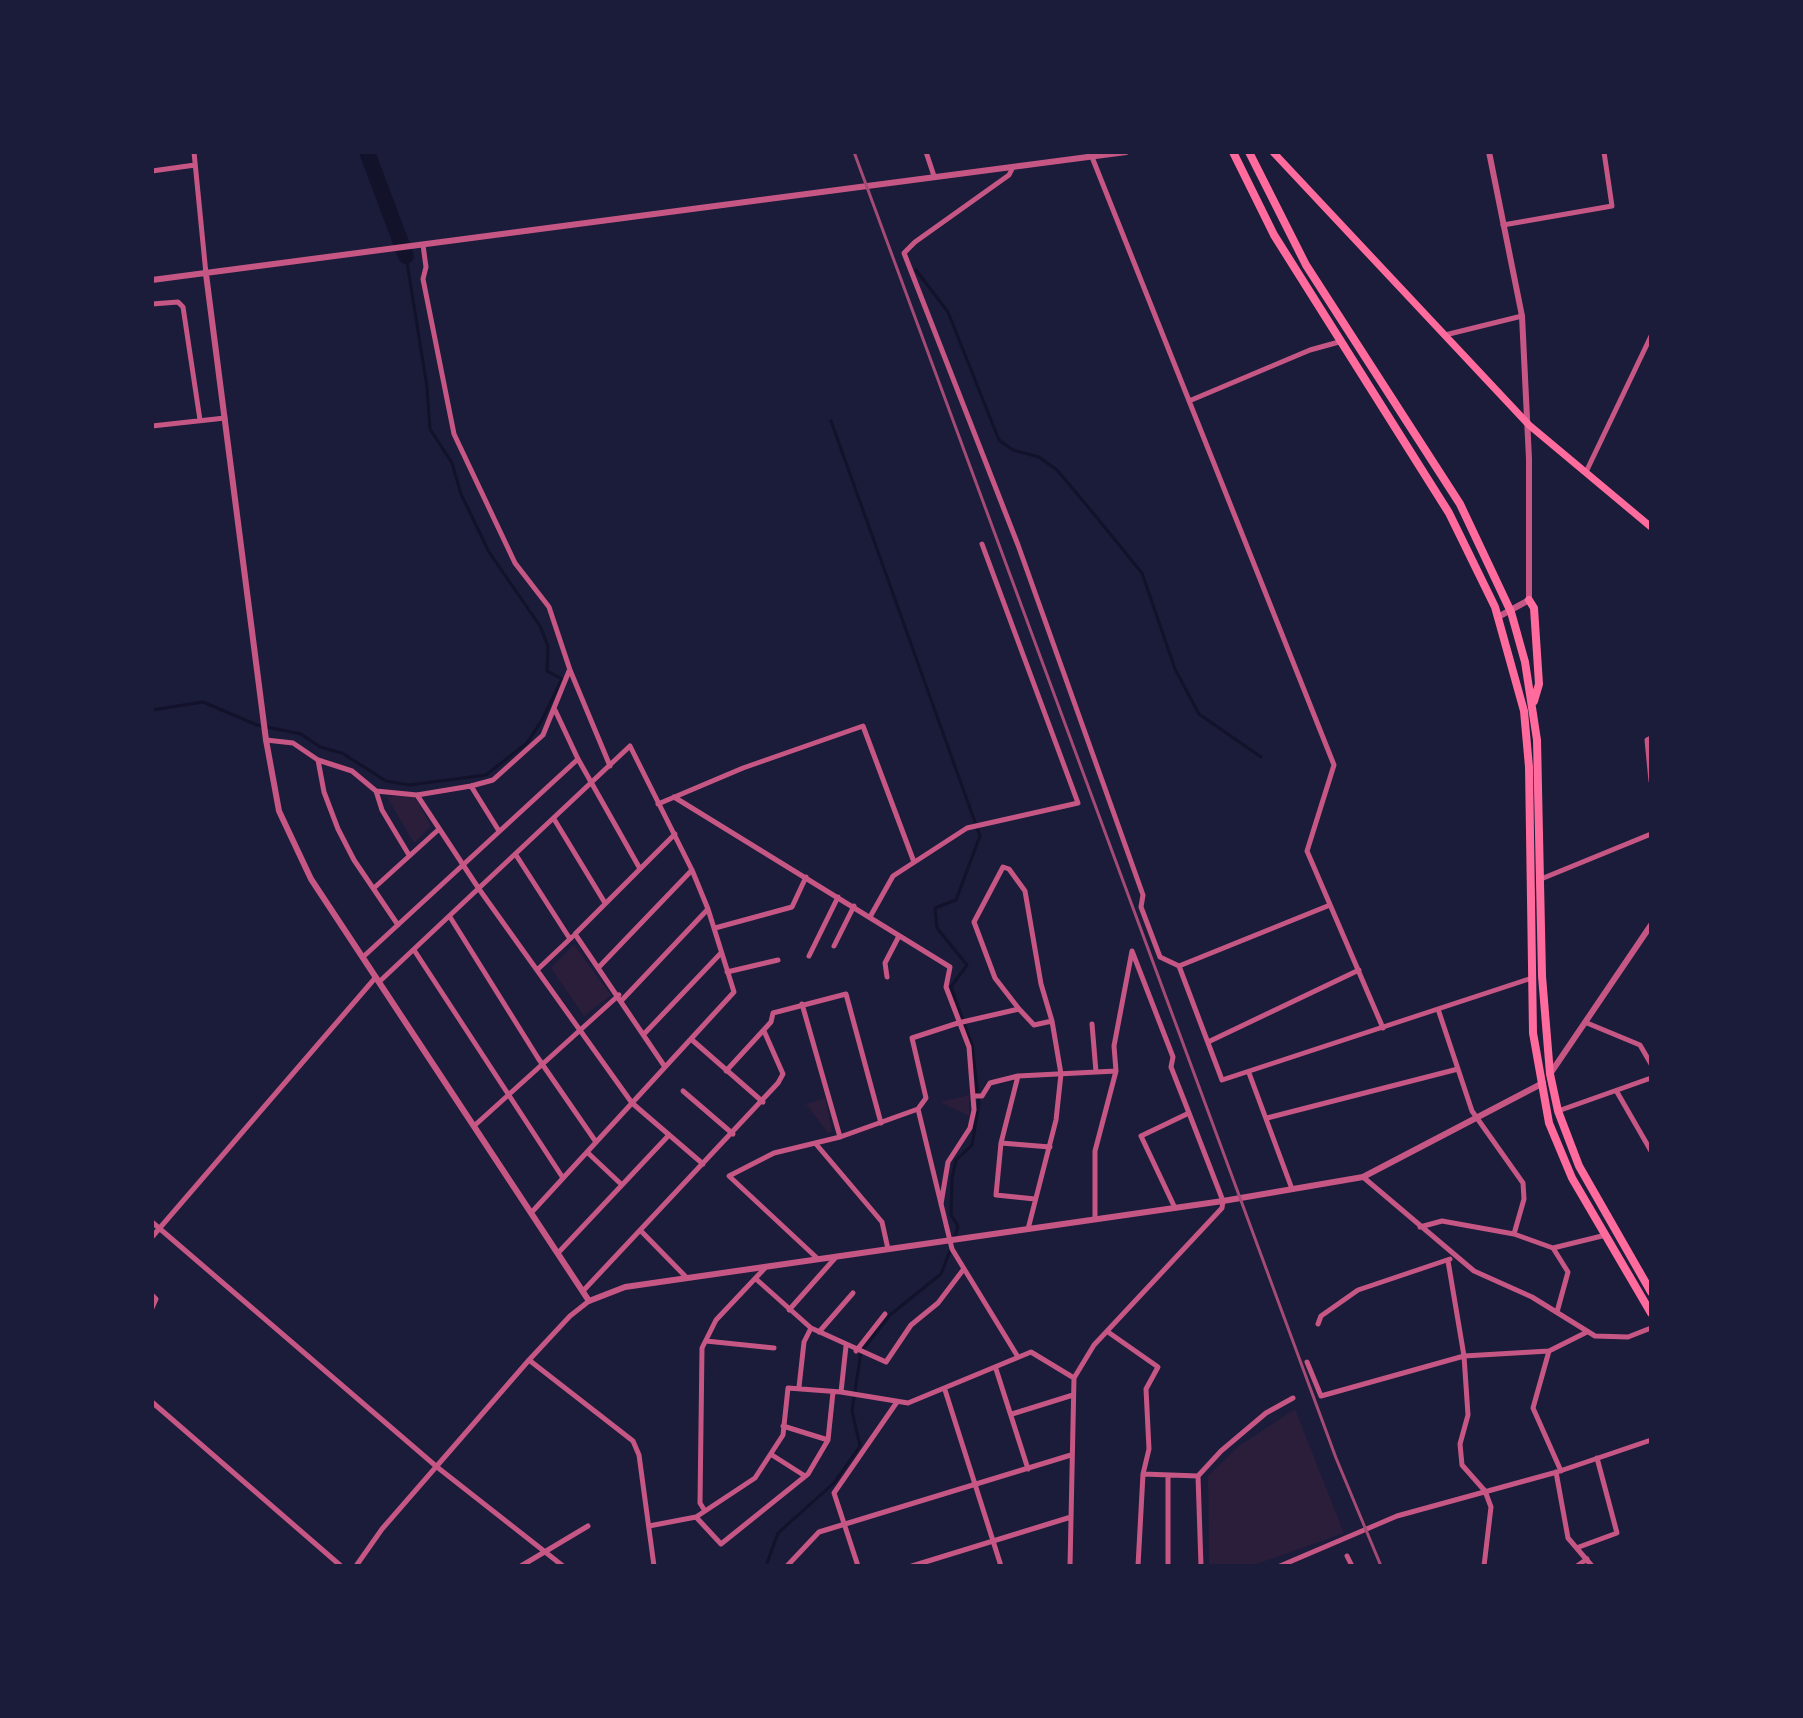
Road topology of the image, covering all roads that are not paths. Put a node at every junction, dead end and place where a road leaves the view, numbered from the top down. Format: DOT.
graph roads {
  1 [pos="194,152"];
  2 [pos="926,152"];
  3 [pos="1126,152"];
  4 [pos="1233,152"];
  5 [pos="1249,152"];
  6 [pos="1273,152"];
  7 [pos="1489,152"];
  8 [pos="1604,152"];
  9 [pos="1091,154"];
  10 [pos="195,165"];
  11 [pos="1013,167"];
  12 [pos="152,171"];
  13 [pos="934,176"];
  14 [pos="1502,225"];
  15 [pos="421,245"];
  16 [pos="206,274"];
  17 [pos="152,280"];
  18 [pos="152,304"];
  19 [pos="1522,316"];
  20 [pos="1445,335"];
  21 [pos="1651,336"];
  22 [pos="1339,342"];
  23 [pos="1189,401"];
  24 [pos="225,418"];
  25 [pos="200,420"];
  26 [pos="1529,425"];
  27 [pos="152,426"];
  28 [pos="1585,473"];
  29 [pos="1651,527"];
  30 [pos="982,544"];
  31 [pos="1529,600"];
  32 [pos="1511,612"];
  33 [pos="1498,617"];
  34 [pos="570,670"];
  35 [pos="1533,705"];
  36 [pos="555,710"];
  37 [pos="1651,738"];
  38 [pos="266,740"];
  39 [pos="578,759"];
  40 [pos="318,760"];
  41 [pos="610,766"];
  42 [pos="1651,781"];
  43 [pos="592,784"];
  44 [pos="471,786"];
  45 [pos="376,791"];
  46 [pos="417,795"];
  47 [pos="674,797"];
  48 [pos="658,804"];
  49 [pos="554,819"];
  50 [pos="438,830"];
  51 [pos="499,831"];
  52 [pos="675,834"];
  53 [pos="1651,834"];
  54 [pos="409,855"];
  55 [pos="516,855"];
  56 [pos="914,862"];
  57 [pos="464,865"];
  58 [pos="639,868"];
  59 [pos="692,870"];
  60 [pos="806,877"];
  61 [pos="1541,879"];
  62 [pos="374,888"];
  63 [pos="479,889"];
  64 [pos="838,897"];
  65 [pos="605,903"];
  66 [pos="1330,905"];
  67 [pos="854,906"];
  68 [pos="708,909"];
  69 [pos="450,917"];
  70 [pos="870,917"];
  71 [pos="398,925"];
  72 [pos="1651,925"];
  73 [pos="715,928"];
  74 [pos="573,936"];
  75 [pos="899,936"];
  76 [pos="834,946"];
  77 [pos="414,950"];
  78 [pos="721,953"];
  79 [pos="809,956"];
  80 [pos="363,957"];
  81 [pos="778,960"];
  82 [pos="1179,966"];
  83 [pos="599,967"];
  84 [pos="537,970"];
  85 [pos="1359,970"];
  86 [pos="727,972"];
  87 [pos="887,977"];
  88 [pos="1532,978"];
  89 [pos="378,980"];
  90 [pos="621,997"];
  91 [pos="802,1004"];
  92 [pos="1019,1009"];
  93 [pos="1438,1009"];
  94 [pos="1052,1021"];
  95 [pos="958,1023"];
  96 [pos="1587,1023"];
  97 [pos="1092,1024"];
  98 [pos="1383,1028"];
  99 [pos="580,1030"];
  100 [pos="764,1031"];
  101 [pos="644,1034"];
  102 [pos="691,1039"];
  103 [pos="1208,1042"];
  104 [pos="543,1064"];
  105 [pos="1651,1064"];
  106 [pos="665,1067"];
  107 [pos="1458,1069"];
  108 [pos="726,1071"];
  109 [pos="1116,1071"];
  110 [pos="1096,1072"];
  111 [pos="1249,1073"];
  112 [pos="1061,1074"];
  113 [pos="1550,1074"];
  114 [pos="1018,1076"];
  115 [pos="1651,1078"];
  116 [pos="1541,1085"];
  117 [pos="683,1091"];
  118 [pos="1617,1092"];
  119 [pos="509,1094"];
  120 [pos="974,1096"];
  121 [pos="763,1102"];
  122 [pos="632,1103"];
  123 [pos="918,1109"];
  124 [pos="1558,1111"];
  125 [pos="1189,1113"];
  126 [pos="1267,1118"];
  127 [pos="1478,1118"];
  128 [pos="881,1123"];
  129 [pos="474,1126"];
  130 [pos="733,1134"];
  131 [pos="669,1135"];
  132 [pos="840,1137"];
  133 [pos="596,1142"];
  134 [pos="815,1143"];
  135 [pos="1001,1143"];
  136 [pos="1050,1147"];
  137 [pos="1651,1151"];
  138 [pos="587,1152"];
  139 [pos="703,1164"];
  140 [pos="1363,1177"];
  141 [pos="563,1178"];
  142 [pos="622,1185"];
  143 [pos="1292,1189"];
  144 [pos="1035,1199"];
  145 [pos="1223,1201"];
  146 [pos="941,1204"];
  147 [pos="1175,1208"];
  148 [pos="531,1213"];
  149 [pos="1095,1218"];
  150 [pos="152,1222"];
  151 [pos="1420,1227"];
  152 [pos="160,1228"];
  153 [pos="1028,1229"];
  154 [pos="641,1231"];
  155 [pos="1514,1234"];
  156 [pos="1606,1235"];
  157 [pos="152,1237"];
  158 [pos="949,1239"];
  159 [pos="1553,1248"];
  160 [pos="888,1249"];
  161 [pos="558,1253"];
  162 [pos="836,1257"];
  163 [pos="1451,1258"];
  164 [pos="818,1259"];
  165 [pos="765,1267"];
  166 [pos="963,1270"];
  167 [pos="687,1278"];
  168 [pos="756,1279"];
  169 [pos="583,1291"];
  170 [pos="1651,1292"];
  171 [pos="853,1293"];
  172 [pos="152,1295"];
  173 [pos="589,1301"];
  174 [pos="152,1308"];
  175 [pos="789,1310"];
  176 [pos="1557,1312"];
  177 [pos="1651,1313"];
  178 [pos="885,1314"];
  179 [pos="1318,1324"];
  180 [pos="811,1328"];
  181 [pos="1651,1328"];
  182 [pos="819,1332"];
  183 [pos="1108,1332"];
  184 [pos="1588,1332"];
  185 [pos="706,1341"];
  186 [pos="846,1346"];
  187 [pos="774,1348"];
  188 [pos="856,1351"];
  189 [pos="1549,1351"];
  190 [pos="1464,1356"];
  191 [pos="1018,1357"];
  192 [pos="529,1360"];
  193 [pos="1307,1362"];
  194 [pos="996,1369"];
  195 [pos="1074,1378"];
  196 [pos="799,1387"];
  197 [pos="945,1390"];
  198 [pos="833,1392"];
  199 [pos="841,1392"];
  200 [pos="1073,1395"];
  201 [pos="1293,1398"];
  202 [pos="152,1402"];
  203 [pos="897,1402"];
  204 [pos="1012,1414"];
  205 [pos="783,1426"];
  206 [pos="828,1440"];
  207 [pos="1651,1440"];
  208 [pos="772,1455"];
  209 [pos="1071,1455"];
  210 [pos="1597,1458"];
  211 [pos="437,1467"];
  212 [pos="1028,1469"];
  213 [pos="1558,1472"];
  214 [pos="1143,1474"];
  215 [pos="1168,1475"];
  216 [pos="805,1476"];
  217 [pos="1198,1476"];
  218 [pos="975,1486"];
  219 [pos="1485,1491"];
  220 [pos="705,1511"];
  221 [pos="696,1517"];
  222 [pos="1071,1517"];
  223 [pos="588,1526"];
  224 [pos="649,1526"];
  225 [pos="846,1526"];
  226 [pos="994,1540"];
  227 [pos="1579,1547"];
  228 [pos="546,1553"];
  229 [pos="1347,1556"];
  230 [pos="1587,1559"];
  231 [pos="341,1566"];
  232 [pos="356,1566"];
  233 [pos="521,1566"];
  234 [pos="563,1566"];
  235 [pos="654,1566"];
  236 [pos="787,1566"];
  237 [pos="858,1566"];
  238 [pos="912,1566"];
  239 [pos="1001,1566"];
  240 [pos="1070,1566"];
  241 [pos="1138,1566"];
  242 [pos="1168,1566"];
  243 [pos="1201,1566"];
  244 [pos="1280,1566"];
  245 [pos="1352,1566"];
  246 [pos="1484,1566"];
  247 [pos="1577,1566"];
  248 [pos="1592,1566"];
  1 -- 10 [label="street"];
  2 -- 13 [label="street"];
  3 -- 9 [label="street"];
  4 -- 22 [label="highway"];
  5 -- 32 [label="highway"];
  6 -- 20 [label="main road"];
  7 -- 14 [label="street"];
  8 -- 14 [label="street"];
  9 -- 11 [label="street"];
  9 -- 23 [label="street"];
  10 -- 12 [label="street"];
  10 -- 16 [label="street"];
  11 -- 13 [label="street"];
  11 -- 82 [label="street"];
  13 -- 15 [label="street"];
  14 -- 19 [label="street"];
  15 -- 16 [label="street"];
  15 -- 34 [label="street"];
  16 -- 17 [label="street"];
  16 -- 24 [label="street"];
  18 -- 25 [label="street"];
  19 -- 20 [label="street"];
  19 -- 26 [label="street"];
  20 -- 26 [label="main road"];
  21 -- 28 [label="street"];
  22 -- 23 [label="street"];
  22 -- 33 [label="highway"];
  23 -- 66 [label="street"];
  24 -- 25 [label="street"];
  24 -- 38 [label="street"];
  25 -- 27 [label="street"];
  26 -- 28 [label="main road"];
  26 -- 31 [label="street"];
  28 -- 29 [label="main road"];
  30 -- 56 [label="street"];
  31 -- 32 [label="street"];
  31 -- 35 [label="highway"];
  32 -- 33 [label="street"];
  32 -- 35 [label="highway"];
  33 -- 88 [label="highway"];
  34 -- 36 [label="street"];
  34 -- 41 [label="street"];
  35 -- 61 [label="highway"];
  36 -- 39 [label="street"];
  36 -- 44 [label="street"];
  37 -- 42 [label="street"];
  38 -- 40 [label="street"];
  38 -- 80 [label="street"];
  39 -- 43 [label="street"];
  39 -- 51 [label="street"];
  40 -- 45 [label="street"];
  40 -- 62 [label="street"];
  41 -- 43 [label="street"];
  41 -- 48 [label="street"];
  43 -- 49 [label="street"];
  43 -- 58 [label="street"];
  44 -- 46 [label="street"];
  44 -- 51 [label="street"];
  45 -- 46 [label="street"];
  45 -- 54 [label="street"];
  46 -- 50 [label="street"];
  47 -- 48 [label="street"];
  47 -- 56 [label="street"];
  47 -- 60 [label="street"];
  48 -- 52 [label="street"];
  49 -- 55 [label="street"];
  49 -- 65 [label="street"];
  50 -- 54 [label="street"];
  50 -- 57 [label="street"];
  51 -- 57 [label="street"];
  52 -- 58 [label="street"];
  52 -- 59 [label="street"];
  53 -- 61 [label="street"];
  54 -- 62 [label="street"];
  55 -- 63 [label="street"];
  55 -- 74 [label="street"];
  56 -- 70 [label="street"];
  57 -- 63 [label="street"];
  57 -- 71 [label="street"];
  58 -- 65 [label="street"];
  59 -- 68 [label="street"];
  59 -- 83 [label="street"];
  60 -- 64 [label="street"];
  60 -- 73 [label="street"];
  61 -- 113 [label="highway"];
  62 -- 71 [label="street"];
  63 -- 69 [label="street"];
  63 -- 84 [label="street"];
  64 -- 67 [label="street"];
  64 -- 79 [label="street"];
  65 -- 74 [label="street"];
  66 -- 82 [label="street"];
  66 -- 85 [label="street"];
  67 -- 70 [label="street"];
  67 -- 76 [label="street"];
  68 -- 73 [label="street"];
  68 -- 90 [label="street"];
  69 -- 77 [label="street"];
  69 -- 104 [label="street"];
  70 -- 75 [label="street"];
  71 -- 80 [label="street"];
  72 -- 96 [label="street"];
  73 -- 78 [label="street"];
  74 -- 83 [label="street"];
  74 -- 84 [label="street"];
  75 -- 87 [label="street"];
  75 -- 95 [label="street"];
  77 -- 89 [label="street"];
  77 -- 119 [label="street"];
  78 -- 86 [label="street"];
  78 -- 101 [label="street"];
  80 -- 89 [label="street"];
  81 -- 86 [label="street"];
  82 -- 103 [label="street"];
  83 -- 90 [label="street"];
  84 -- 99 [label="street"];
  85 -- 98 [label="street"];
  85 -- 103 [label="street"];
  86 -- 102 [label="street"];
  88 -- 93 [label="street"];
  88 -- 116 [label="highway"];
  89 -- 129 [label="street"];
  89 -- 152 [label="street"];
  90 -- 99 [label="street"];
  90 -- 101 [label="street"];
  91 -- 100 [label="street"];
  91 -- 128 [label="street"];
  91 -- 132 [label="street"];
  92 -- 94 [label="street"];
  92 -- 94 [label="street"];
  92 -- 95 [label="street"];
  93 -- 98 [label="street"];
  93 -- 107 [label="street"];
  94 -- 112 [label="street"];
  95 -- 120 [label="street"];
  95 -- 123 [label="street"];
  96 -- 105 [label="street"];
  96 -- 113 [label="street"];
  97 -- 110 [label="street"];
  98 -- 111 [label="street"];
  99 -- 104 [label="street"];
  99 -- 122 [label="street"];
  100 -- 108 [label="street"];
  100 -- 121 [label="street"];
  101 -- 106 [label="street"];
  102 -- 106 [label="street"];
  102 -- 108 [label="street"];
  103 -- 111 [label="street"];
  104 -- 119 [label="street"];
  104 -- 133 [label="street"];
  106 -- 122 [label="street"];
  107 -- 126 [label="street"];
  107 -- 127 [label="street"];
  108 -- 121 [label="street"];
  109 -- 110 [label="street"];
  109 -- 125 [label="street"];
  109 -- 149 [label="street"];
  110 -- 112 [label="street"];
  111 -- 126 [label="street"];
  112 -- 114 [label="street"];
  112 -- 136 [label="street"];
  113 -- 116 [label="street"];
  113 -- 124 [label="highway"];
  114 -- 120 [label="street"];
  114 -- 135 [label="street"];
  115 -- 118 [label="street"];
  116 -- 127 [label="street"];
  116 -- 156 [label="highway"];
  117 -- 130 [label="street"];
  118 -- 124 [label="street"];
  118 -- 137 [label="street"];
  119 -- 129 [label="street"];
  119 -- 141 [label="street"];
  120 -- 146 [label="street"];
  121 -- 130 [label="street"];
  122 -- 131 [label="street"];
  122 -- 133 [label="street"];
  123 -- 128 [label="street"];
  123 -- 146 [label="street"];
  124 -- 170 [label="highway"];
  125 -- 145 [label="street"];
  125 -- 147 [label="street"];
  126 -- 143 [label="street"];
  127 -- 140 [label="street"];
  127 -- 155 [label="street"];
  128 -- 132 [label="street"];
  129 -- 148 [label="street"];
  130 -- 139 [label="street"];
  131 -- 139 [label="street"];
  131 -- 142 [label="street"];
  132 -- 134 [label="street"];
  133 -- 138 [label="street"];
  134 -- 160 [label="street"];
  134 -- 164 [label="street"];
  135 -- 136 [label="street"];
  135 -- 144 [label="street"];
  136 -- 144 [label="street"];
  138 -- 141 [label="street"];
  138 -- 142 [label="street"];
  139 -- 154 [label="street"];
  140 -- 143 [label="street"];
  140 -- 151 [label="street"];
  141 -- 148 [label="street"];
  142 -- 161 [label="street"];
  143 -- 145 [label="street"];
  144 -- 153 [label="street"];
  145 -- 147 [label="street"];
  145 -- 183 [label="street"];
  146 -- 158 [label="street"];
  147 -- 149 [label="street"];
  148 -- 161 [label="street"];
  149 -- 153 [label="street"];
  150 -- 152 [label="street"];
  151 -- 155 [label="street"];
  151 -- 163 [label="street"];
  152 -- 157 [label="street"];
  152 -- 211 [label="street"];
  153 -- 158 [label="street"];
  154 -- 167 [label="street"];
  154 -- 169 [label="street"];
  155 -- 159 [label="street"];
  156 -- 159 [label="street"];
  156 -- 177 [label="highway"];
  158 -- 160 [label="street"];
  158 -- 166 [label="street"];
  159 -- 176 [label="street"];
  160 -- 162 [label="street"];
  161 -- 169 [label="street"];
  162 -- 164 [label="street"];
  162 -- 175 [label="street"];
  163 -- 176 [label="street"];
  163 -- 179 [label="street"];
  163 -- 190 [label="street"];
  164 -- 165 [label="street"];
  165 -- 167 [label="street"];
  165 -- 168 [label="street"];
  166 -- 188 [label="street"];
  166 -- 191 [label="street"];
  167 -- 173 [label="street"];
  168 -- 175 [label="street"];
  168 -- 185 [label="street"];
  169 -- 173 [label="street"];
  171 -- 182 [label="street"];
  172 -- 174 [label="street"];
  173 -- 192 [label="street"];
  175 -- 180 [label="street"];
  176 -- 184 [label="street"];
  178 -- 188 [label="street"];
  180 -- 182 [label="street"];
  180 -- 196 [label="street"];
  181 -- 184 [label="street"];
  182 -- 186 [label="street"];
  183 -- 195 [label="street"];
  183 -- 214 [label="street"];
  184 -- 189 [label="street"];
  185 -- 187 [label="street"];
  185 -- 220 [label="street"];
  186 -- 188 [label="street"];
  186 -- 199 [label="street"];
  189 -- 190 [label="street"];
  189 -- 213 [label="street"];
  190 -- 193 [label="street"];
  190 -- 219 [label="street"];
  191 -- 194 [label="street"];
  191 -- 195 [label="street"];
  192 -- 211 [label="street"];
  192 -- 224 [label="street"];
  194 -- 197 [label="street"];
  194 -- 204 [label="street"];
  195 -- 200 [label="street"];
  196 -- 198 [label="street"];
  196 -- 205 [label="street"];
  197 -- 203 [label="street"];
  197 -- 218 [label="street"];
  198 -- 199 [label="street"];
  198 -- 206 [label="street"];
  199 -- 203 [label="street"];
  200 -- 204 [label="street"];
  200 -- 209 [label="street"];
  201 -- 217 [label="street"];
  202 -- 231 [label="street"];
  203 -- 225 [label="street"];
  204 -- 212 [label="street"];
  205 -- 206 [label="street"];
  205 -- 208 [label="street"];
  206 -- 216 [label="street"];
  207 -- 210 [label="street"];
  208 -- 216 [label="street"];
  208 -- 220 [label="street"];
  209 -- 212 [label="street"];
  209 -- 222 [label="street"];
  210 -- 213 [label="street"];
  210 -- 227 [label="street"];
  211 -- 228 [label="street"];
  211 -- 232 [label="street"];
  212 -- 218 [label="street"];
  213 -- 219 [label="street"];
  213 -- 227 [label="street"];
  214 -- 215 [label="street"];
  214 -- 241 [label="street"];
  215 -- 217 [label="street"];
  215 -- 242 [label="street"];
  216 -- 221 [label="street"];
  217 -- 243 [label="street"];
  218 -- 225 [label="street"];
  218 -- 226 [label="street"];
  219 -- 244 [label="street"];
  219 -- 246 [label="street"];
  220 -- 221 [label="street"];
  221 -- 224 [label="street"];
  222 -- 226 [label="street"];
  222 -- 240 [label="street"];
  223 -- 228 [label="street"];
  224 -- 235 [label="street"];
  225 -- 236 [label="street"];
  225 -- 237 [label="street"];
  226 -- 238 [label="street"];
  226 -- 239 [label="street"];
  227 -- 230 [label="street"];
  228 -- 233 [label="street"];
  228 -- 234 [label="street"];
  229 -- 245 [label="street"];
  230 -- 247 [label="street"];
  230 -- 248 [label="street"];
}
